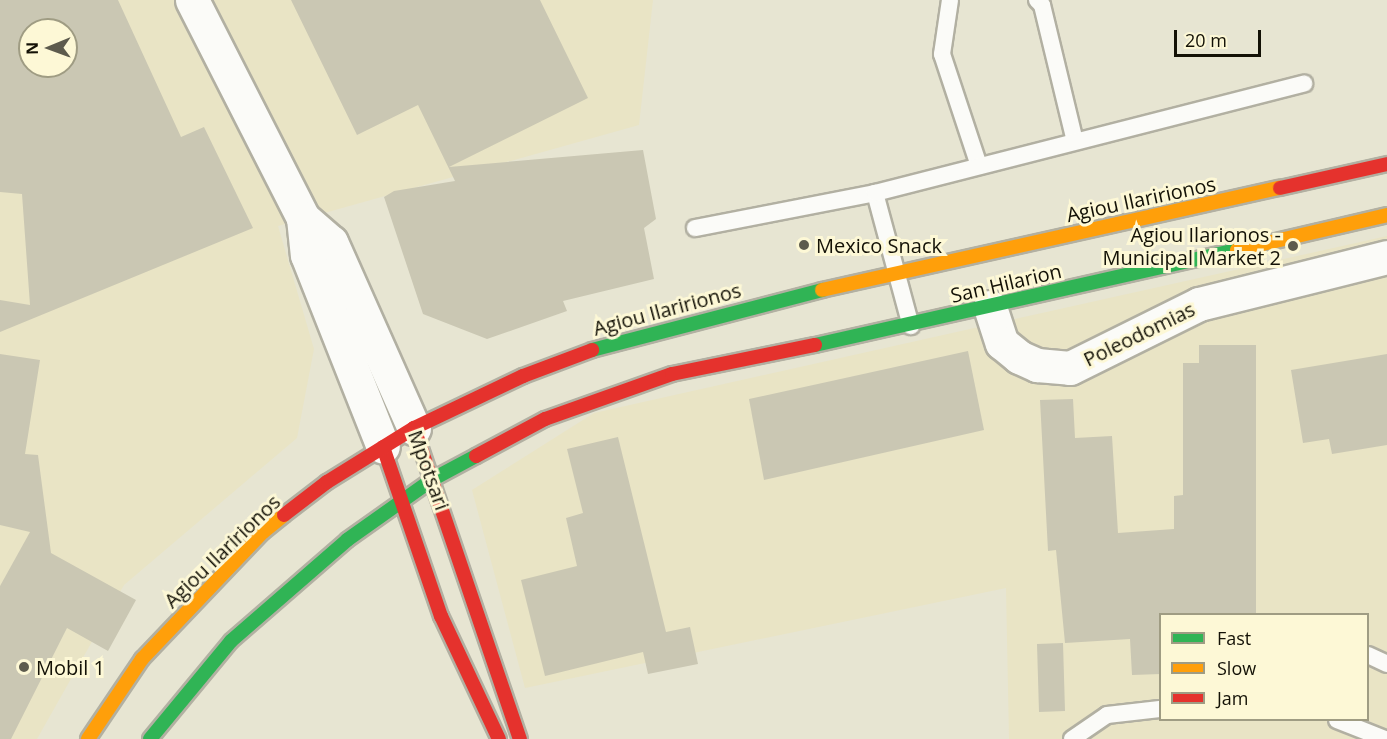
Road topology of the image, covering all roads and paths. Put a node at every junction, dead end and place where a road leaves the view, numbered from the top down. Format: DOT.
graph roads {
  1 [pos="192,0"];
  2 [pos="950,0"];
  3 [pos="1037,0"];
  4 [pos="1304,84"];
  5 [pos="1075,141"];
  6 [pos="1387,164"];
  7 [pos="979,166"];
  8 [pos="875,193"];
  9 [pos="1387,214"];
  10 [pos="303,218"];
  11 [pos="695,228"];
  12 [pos="1387,257"];
  13 [pos="897,273"];
  14 [pos="990,307"];
  15 [pos="911,326"];
  16 [pos="414,428"];
  17 [pos="383,447"];
  18 [pos="433,479"];
  19 [pos="401,500"];
  20 [pos="1369,655"];
  21 [pos="1387,664"];
  22 [pos="1159,709"];
  23 [pos="1340,721"];
  24 [pos="88,739"];
  25 [pos="150,739"];
  26 [pos="499,739"];
  27 [pos="520,739"];
  28 [pos="1072,739"];
  29 [pos="1385,739"];
  1 -- 10 [label="street, Mpotsari"];
  2 -- 7 [label="lane"];
  3 -- 5 [label="lane"];
  4 -- 5 [label="lane"];
  5 -- 7 [label="lane"];
  6 -- 13 [label="main road, Agiou Ilaririonos"];
  7 -- 8 [label="lane"];
  8 -- 11 [label="lane"];
  8 -- 13 [label="lane"];
  9 -- 14 [label="main road, San Hilarion"];
  10 -- 16 [label="street, Mpotsari"];
  10 -- 17 [label="street, Mpotsari"];
  12 -- 14 [label="street, Poleodomias"];
  13 -- 15 [label="lane"];
  13 -- 16 [label="main road, Agiou Ilaririonos"];
  14 -- 15 [label="main road, San Hilarion"];
  15 -- 18 [label="main road, San Hilarion"];
  16 -- 17 [label="main road, Agiou Ilaririonos"];
  16 -- 18 [label="main road, Mpotsari"];
  17 -- 19 [label="main road, Mpotsari"];
  17 -- 24 [label="main road, Agiou Ilaririonos"];
  18 -- 19 [label="main road"];
  18 -- 27 [label="main road, Mpotsari"];
  19 -- 25 [label="main road"];
  19 -- 26 [label="main road, Mpotsari"];
  20 -- 21 [label="lane"];
  22 -- 28 [label="lane"];
  23 -- 29 [label="lane"];
}
